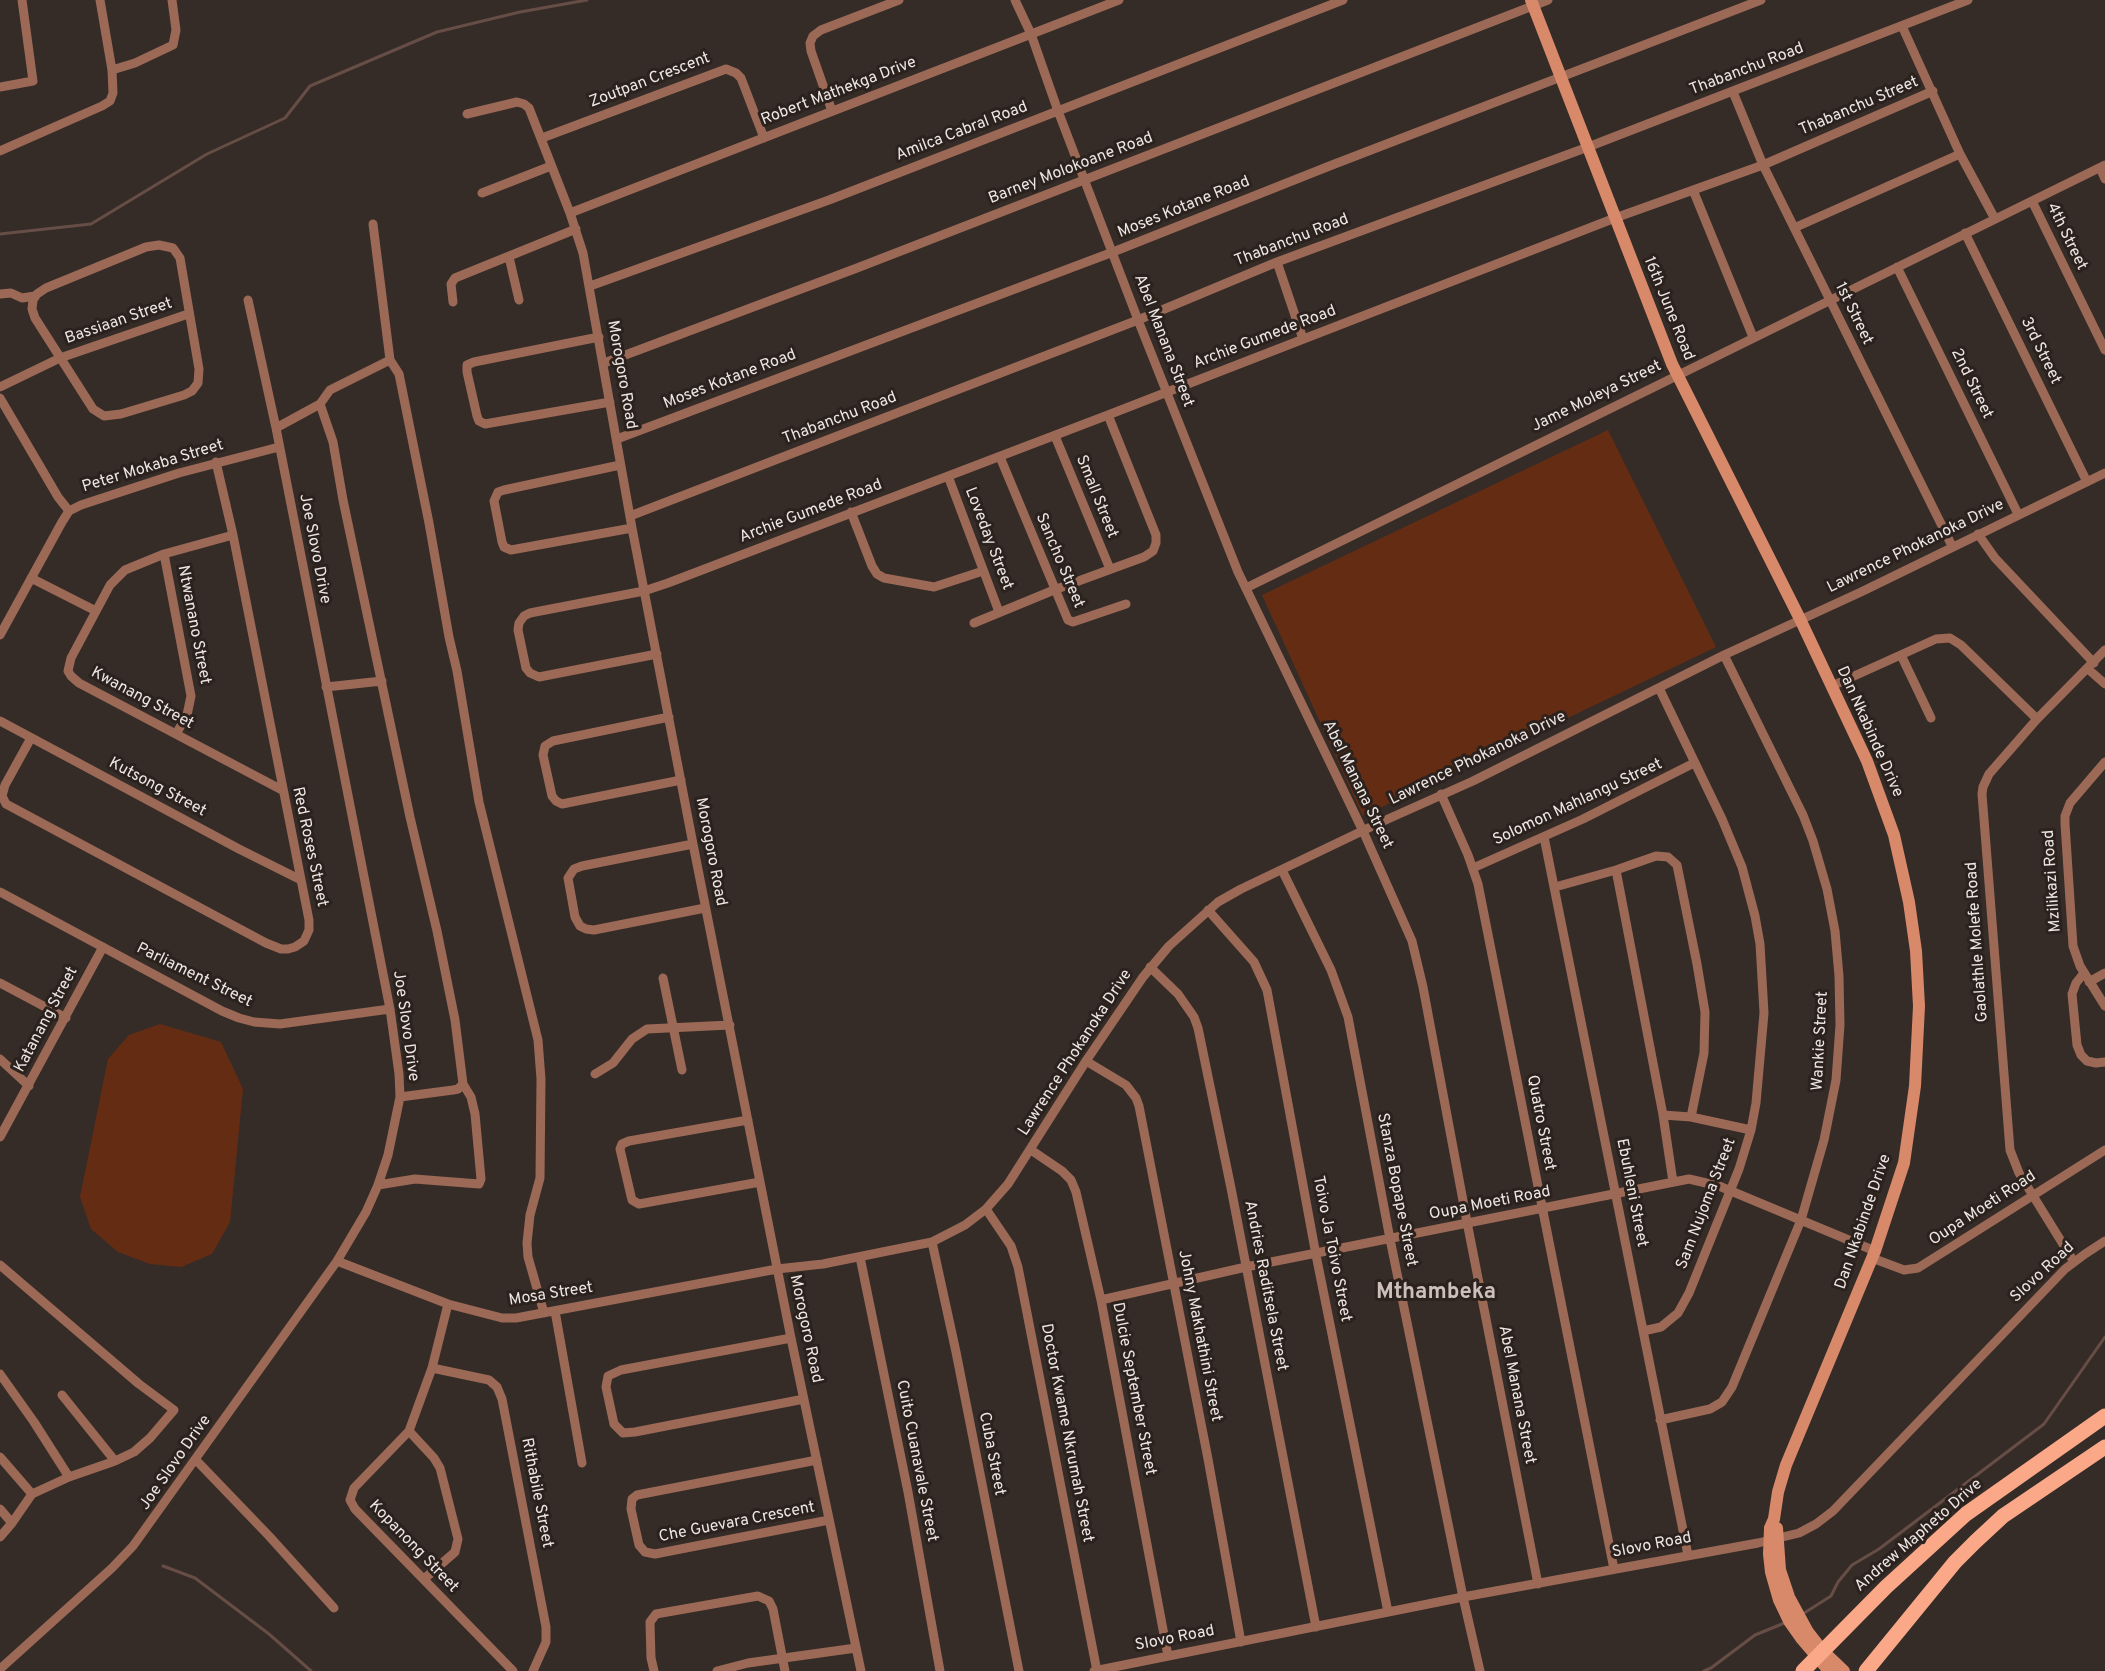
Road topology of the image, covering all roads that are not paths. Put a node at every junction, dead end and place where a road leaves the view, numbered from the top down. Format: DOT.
graph roads {
  1 [pos="22,0"];
  2 [pos="100,0"];
  3 [pos="172,0"];
  4 [pos="898,0"];
  5 [pos="1015,0"];
  6 [pos="1119,0"];
  7 [pos="1343,0"];
  8 [pos="1548,0"];
  9 [pos="1761,0"];
  10 [pos="1968,0"];
  11 [pos="1532,3"];
  12 [pos="1902,26"];
  13 [pos="1031,34"];
  14 [pos="112,70"];
  15 [pos="1560,77"];
  16 [pos="0,87"];
  17 [pos="1932,91"];
  18 [pos="1733,92"];
  19 [pos="832,111"];
  20 [pos="1058,111"];
  21 [pos="467,114"];
  22 [pos="542,138"];
  23 [pos="764,138"];
  24 [pos="1588,147"];
  25 [pos="0,151"];
  26 [pos="1960,154"];
  27 [pos="1763,165"];
  28 [pos="551,166"];
  29 [pos="2102,166"];
  30 [pos="2105,179"];
  31 [pos="1085,180"];
  32 [pos="1693,190"];
  33 [pos="482,193"];
  34 [pos="2032,201"];
  35 [pos="570,213"];
  36 [pos="1615,218"];
  37 [pos="1995,219"];
  38 [pos="373,224"];
  39 [pos="1794,228"];
  40 [pos="576,229"];
  41 [pos="1965,233"];
  42 [pos="1113,252"];
  43 [pos="509,256"];
  44 [pos="1277,262"];
  45 [pos="1897,267"];
  46 [pos="590,286"];
  47 [pos="0,294"];
  48 [pos="34,296"];
  49 [pos="248,300"];
  50 [pos="519,300"];
  51 [pos="1829,300"];
  52 [pos="453,302"];
  53 [pos="188,314"];
  54 [pos="1138,320"];
  55 [pos="599,337"];
  56 [pos="1752,337"];
  57 [pos="1303,339"];
  58 [pos="2105,350"];
  59 [pos="60,358"];
  60 [pos="390,360"];
  61 [pos="604,363"];
  62 [pos="1677,375"];
  63 [pos="0,387"];
  64 [pos="1168,392"];
  65 [pos="0,398"];
  66 [pos="610,402"];
  67 [pos="320,404"];
  68 [pos="1108,415"];
  69 [pos="276,428"];
  70 [pos="1055,435"];
  71 [pos="617,439"];
  72 [pos="279,447"];
  73 [pos="1000,457"];
  74 [pos="216,462"];
  75 [pos="620,465"];
  76 [pos="2105,473"];
  77 [pos="948,476"];
  78 [pos="2087,482"];
  79 [pos="69,511"];
  80 [pos="851,512"];
  81 [pos="2018,514"];
  82 [pos="630,516"];
  83 [pos="632,528"];
  84 [pos="1978,534"];
  85 [pos="233,535"];
  86 [pos="1952,546"];
  87 [pos="164,554"];
  88 [pos="1110,570"];
  89 [pos="983,571"];
  90 [pos="32,579"];
  91 [pos="1246,588"];
  92 [pos="1054,590"];
  93 [pos="644,591"];
  94 [pos="1126,604"];
  95 [pos="96,611"];
  96 [pos="999,612"];
  97 [pos="1800,619"];
  98 [pos="974,623"];
  99 [pos="0,635"];
  100 [pos="2105,650"];
  101 [pos="657,654"];
  102 [pos="1724,655"];
  103 [pos="1902,655"];
  104 [pos="2091,666"];
  105 [pos="382,681"];
  106 [pos="2105,684"];
  107 [pos="1832,686"];
  108 [pos="326,687"];
  109 [pos="1659,687"];
  110 [pos="669,717"];
  111 [pos="1931,718"];
  112 [pos="2037,719"];
  113 [pos="0,721"];
  114 [pos="176,734"];
  115 [pos="31,738"];
  116 [pos="2105,762"];
  117 [pos="1694,763"];
  118 [pos="681,780"];
  119 [pos="282,790"];
  120 [pos="1441,795"];
  121 [pos="1363,831"];
  122 [pos="1544,837"];
  123 [pos="693,844"];
  124 [pos="1473,868"];
  125 [pos="1282,870"];
  126 [pos="1616,870"];
  127 [pos="301,880"];
  128 [pos="1555,887"];
  129 [pos="0,892"];
  130 [pos="705,908"];
  131 [pos="1208,910"];
  132 [pos="103,947"];
  133 [pos="1150,967"];
  134 [pos="2105,973"];
  135 [pos="2087,977"];
  136 [pos="663,978"];
  137 [pos="0,983"];
  138 [pos="2105,1006"];
  139 [pos="390,1009"];
  140 [pos="66,1018"];
  141 [pos="730,1025"];
  142 [pos="673,1027"];
  143 [pos="0,1059"];
  144 [pos="1086,1061"];
  145 [pos="2105,1062"];
  146 [pos="682,1070"];
  147 [pos="595,1074"];
  148 [pos="463,1084"];
  149 [pos="29,1086"];
  150 [pos="400,1097"];
  151 [pos="1663,1116"];
  152 [pos="1691,1117"];
  153 [pos="748,1120"];
  154 [pos="1751,1130"];
  155 [pos="0,1137"];
  156 [pos="1030,1150"];
  157 [pos="2105,1150"];
  158 [pos="760,1182"];
  159 [pos="1673,1182"];
  160 [pos="378,1185"];
  161 [pos="1731,1190"];
  162 [pos="1617,1195"];
  163 [pos="2032,1195"];
  164 [pos="986,1209"];
  165 [pos="1542,1209"];
  166 [pos="1801,1220"];
  167 [pos="1467,1222"];
  168 [pos="1390,1239"];
  169 [pos="2105,1241"];
  170 [pos="932,1242"];
  171 [pos="1874,1254"];
  172 [pos="1316,1255"];
  173 [pos="860,1257"];
  174 [pos="337,1261"];
  175 [pos="2074,1262"];
  176 [pos="0,1265"];
  177 [pos="1246,1267"];
  178 [pos="777,1269"];
  179 [pos="1174,1282"];
  180 [pos="1101,1300"];
  181 [pos="447,1304"];
  182 [pos="555,1311"];
  183 [pos="544,1313"];
  184 [pos="1643,1331"];
  185 [pos="791,1338"];
  186 [pos="432,1368"];
  187 [pos="0,1374"];
  188 [pos="62,1395"];
  189 [pos="804,1399"];
  190 [pos="2105,1416"];
  191 [pos="1660,1420"];
  192 [pos="409,1431"];
  193 [pos="2105,1447"];
  194 [pos="0,1458"];
  195 [pos="817,1460"];
  196 [pos="115,1461"];
  197 [pos="196,1461"];
  198 [pos="582,1463"];
  199 [pos="69,1477"];
  200 [pos="32,1494"];
  201 [pos="0,1509"];
  202 [pos="829,1520"];
  203 [pos="12,1523"];
  204 [pos="0,1537"];
  205 [pos="1773,1540"];
  206 [pos="1688,1555"];
  207 [pos="1614,1569"];
  208 [pos="424,1579"];
  209 [pos="1538,1584"];
  210 [pos="1463,1597"];
  211 [pos="334,1608"];
  212 [pos="1388,1611"];
  213 [pos="1316,1627"];
  214 [pos="1241,1642"];
  215 [pos="856,1648"];
  216 [pos="1819,1654"];
  217 [pos="1168,1656"];
  218 [pos="783,1658"];
  219 [pos="0,1669"];
  220 [pos="513,1671"];
  221 [pos="532,1671"];
  222 [pos="654,1671"];
  223 [pos="717,1671"];
  224 [pos="785,1671"];
  225 [pos="861,1671"];
  226 [pos="940,1671"];
  227 [pos="1019,1671"];
  228 [pos="1096,1671"];
  229 [pos="1480,1671"];
  230 [pos="1803,1671"];
  231 [pos="1829,1671"];
  232 [pos="1844,1671"];
  233 [pos="1866,1671"];
  1 -- 16 [label="street"];
  2 -- 14 [label="street"];
  3 -- 14 [label="street"];
  4 -- 19 [label="street"];
  5 -- 13 [label="street, Abel Manana Street"];
  6 -- 13 [label="street, Robert Mathekga Drive"];
  7 -- 20 [label="street, Amilca Cabral Road"];
  8 -- 11 [label="street, Barney Molokoane Road"];
  9 -- 15 [label="street, Moses Kotane Road"];
  10 -- 12 [label="street, Thabanchu Road"];
  11 -- 15 [label="street, 16th June Road"];
  11 -- 31 [label="street, Barney Molokoane Road"];
  12 -- 17 [label="street, Thabanchu Street"];
  12 -- 18 [label="street, Thabanchu Road"];
  13 -- 19 [label="street, Robert Mathekga Drive"];
  13 -- 20 [label="street, Abel Manana Street"];
  14 -- 25 [label="street"];
  15 -- 24 [label="street, 16th June Road"];
  15 -- 42 [label="street, Moses Kotane Road"];
  17 -- 26 [label="street"];
  17 -- 27 [label="street, Thabanchu Street"];
  18 -- 24 [label="street, Thabanchu Road"];
  18 -- 27 [label="street, 1st Street"];
  19 -- 23 [label="street, Robert Mathekga Drive"];
  20 -- 31 [label="street, Abel Manana Street"];
  20 -- 46 [label="street, Amilca Cabral Road"];
  21 -- 22 [label="street, Morogoro Road"];
  22 -- 23 [label="street, Zoutpan Crescent"];
  22 -- 28 [label="street, Morogoro Road"];
  23 -- 35 [label="street, Robert Mathekga Drive"];
  24 -- 36 [label="street, 16th June Road"];
  24 -- 44 [label="street, Thabanchu Road"];
  26 -- 37 [label="street"];
  26 -- 39 [label="street"];
  27 -- 32 [label="street, Archie Gumede Road"];
  27 -- 39 [label="street, 1st Street"];
  28 -- 33 [label="street"];
  28 -- 35 [label="street, Morogoro Road"];
  29 -- 30 [label="street"];
  29 -- 34 [label="street, Jame Moleya Street"];
  31 -- 42 [label="street, Abel Manana Street"];
  31 -- 61 [label="street, Barney Molokoane Road"];
  32 -- 36 [label="street, Archie Gumede Road"];
  32 -- 56 [label="street"];
  34 -- 37 [label="street, Jame Moleya Street"];
  34 -- 58 [label="street, 4th Street"];
  35 -- 40 [label="street, Morogoro Road"];
  36 -- 57 [label="street, Archie Gumede Road"];
  36 -- 62 [label="street, 16th June Road"];
  37 -- 41 [label="street, Jame Moleya Street"];
  38 -- 60 [label="street"];
  39 -- 51 [label="street, 1st Street"];
  40 -- 43 [label="street"];
  40 -- 46 [label="street, Morogoro Road"];
  41 -- 45 [label="street, Jame Moleya Street"];
  41 -- 78 [label="street, 3rd Street"];
  42 -- 54 [label="street, Abel Manana Street"];
  42 -- 71 [label="street, Moses Kotane Road"];
  43 -- 50 [label="street"];
  43 -- 52 [label="street"];
  44 -- 54 [label="street, Thabanchu Road"];
  44 -- 57 [label="street"];
  45 -- 51 [label="street, Jame Moleya Street"];
  45 -- 81 [label="street, 2nd Street"];
  46 -- 55 [label="street, Morogoro Road"];
  47 -- 48 [label="street"];
  48 -- 53 [label="street"];
  48 -- 59 [label="street"];
  49 -- 69 [label="street, Joe Slovo Drive"];
  51 -- 56 [label="street, Jame Moleya Street"];
  51 -- 86 [label="street, 1st Street"];
  53 -- 59 [label="street, Bassiaan Street"];
  53 -- 59 [label="street"];
  54 -- 64 [label="street, Abel Manana Street"];
  54 -- 82 [label="street, Thabanchu Road"];
  55 -- 61 [label="street, Morogoro Road"];
  55 -- 66 [label="street"];
  56 -- 62 [label="street, Jame Moleya Street"];
  57 -- 64 [label="street, Archie Gumede Road"];
  59 -- 63 [label="street, Bassiaan Street"];
  60 -- 67 [label="street"];
  60 -- 183 [label="street"];
  61 -- 66 [label="street, Morogoro Road"];
  62 -- 91 [label="street, Jame Moleya Street"];
  62 -- 97 [label="street, 16th June Road"];
  64 -- 68 [label="street, Archie Gumede Road"];
  64 -- 91 [label="street, Abel Manana Street"];
  65 -- 79 [label="street"];
  66 -- 71 [label="street, Morogoro Road"];
  67 -- 69 [label="street"];
  67 -- 105 [label="street"];
  68 -- 70 [label="street, Archie Gumede Road"];
  68 -- 88 [label="street"];
  69 -- 72 [label="street, Joe Slovo Drive"];
  70 -- 73 [label="street, Archie Gumede Road"];
  70 -- 88 [label="street, Small Street"];
  71 -- 75 [label="street, Morogoro Road"];
  72 -- 74 [label="street, Peter Mokaba Street"];
  72 -- 108 [label="street, Joe Slovo Drive"];
  73 -- 77 [label="street, Archie Gumede Road"];
  73 -- 92 [label="street, Sancho Street"];
  74 -- 79 [label="street, Peter Mokaba Street"];
  74 -- 85 [label="street, Red Roses Street"];
  75 -- 82 [label="street, Morogoro Road"];
  75 -- 83 [label="street"];
  76 -- 78 [label="street, Lawrence Phokanoka Drive"];
  77 -- 80 [label="street, Archie Gumede Road"];
  77 -- 89 [label="street, Loveday Street"];
  78 -- 81 [label="street, Lawrence Phokanoka Drive"];
  79 -- 90 [label="street, Peter Mokaba Street"];
  80 -- 89 [label="street"];
  80 -- 93 [label="street, Archie Gumede Road"];
  81 -- 84 [label="street, Lawrence Phokanoka Drive"];
  82 -- 83 [label="street, Morogoro Road"];
  83 -- 93 [label="street, Morogoro Road"];
  84 -- 86 [label="street, Lawrence Phokanoka Drive"];
  84 -- 104 [label="street"];
  85 -- 87 [label="street, Kwanang Street"];
  85 -- 119 [label="street, Red Roses Street"];
  86 -- 97 [label="street, Lawrence Phokanoka Drive"];
  87 -- 95 [label="street, Kwanang Street"];
  87 -- 114 [label="street, Ntwanano Street"];
  88 -- 92 [label="street"];
  89 -- 96 [label="street, Loveday Street"];
  90 -- 95 [label="street"];
  90 -- 99 [label="street, Peter Mokaba Street"];
  91 -- 121 [label="street, Abel Manana Street"];
  92 -- 94 [label="street, Sancho Street"];
  92 -- 96 [label="street"];
  93 -- 101 [label="street, Morogoro Road"];
  93 -- 101 [label="street, Archie Gumede Road"];
  95 -- 114 [label="street, Kwanang Street"];
  96 -- 98 [label="street"];
  97 -- 102 [label="street, Lawrence Phokanoka Drive"];
  97 -- 107 [label="street, Dan Nkabinde Drive"];
  100 -- 104 [label="street, Gaolathle Molefe Road"];
  101 -- 110 [label="street, Morogoro Road"];
  102 -- 109 [label="street, Lawrence Phokanoka Drive"];
  102 -- 166 [label="street, Wankie Street"];
  103 -- 107 [label="street"];
  103 -- 111 [label="street"];
  103 -- 112 [label="street"];
  104 -- 106 [label="street"];
  104 -- 112 [label="street, Gaolathle Molefe Road"];
  105 -- 108 [label="street"];
  105 -- 148 [label="street"];
  107 -- 171 [label="street, Dan Nkabinde Drive"];
  108 -- 139 [label="street, Joe Slovo Drive"];
  109 -- 117 [label="street, Sam Nujoma Street"];
  109 -- 120 [label="street, Lawrence Phokanoka Drive"];
  110 -- 118 [label="street, Morogoro Road"];
  110 -- 118 [label="street"];
  112 -- 163 [label="street, Gaolathle Molefe Road"];
  113 -- 115 [label="street, Kutsong Street"];
  114 -- 119 [label="street, Kwanang Street"];
  115 -- 127 [label="street, Kutsong Street"];
  115 -- 127 [label="street, Red Roses Street"];
  116 -- 135 [label="street, Mzilikazi Road"];
  117 -- 122 [label="street, Solomon Mahlangu Street"];
  117 -- 154 [label="street, Sam Nujoma Street"];
  118 -- 123 [label="street, Morogoro Road"];
  119 -- 127 [label="street, Red Roses Street"];
  120 -- 121 [label="street, Lawrence Phokanoka Drive"];
  120 -- 124 [label="street, Quatro Street"];
  121 -- 125 [label="street, Lawrence Phokanoka Drive"];
  121 -- 167 [label="street, Abel Manana Street"];
  122 -- 124 [label="street, Solomon Mahlangu Street"];
  122 -- 128 [label="street, Ebuhleni Street"];
  123 -- 130 [label="street, Morogoro Road"];
  123 -- 130 [label="street"];
  124 -- 165 [label="street, Quatro Street"];
  125 -- 131 [label="street, Lawrence Phokanoka Drive"];
  125 -- 168 [label="street, Stanza Bopape Street"];
  126 -- 128 [label="street"];
  126 -- 151 [label="street"];
  126 -- 152 [label="street"];
  128 -- 162 [label="street, Ebuhleni Street"];
  129 -- 132 [label="street, Parliament Street"];
  130 -- 141 [label="street, Morogoro Road"];
  131 -- 133 [label="street, Lawrence Phokanoka Drive"];
  131 -- 172 [label="street, Toivo Ja Toivo Street"];
  132 -- 139 [label="street, Parliament Street"];
  132 -- 140 [label="street, Katanang Street"];
  133 -- 144 [label="street, Lawrence Phokanoka Drive"];
  133 -- 177 [label="street, Andries Raditsela Street"];
  134 -- 135 [label="street"];
  135 -- 138 [label="street, Mzilikazi Road"];
  135 -- 145 [label="street"];
  136 -- 142 [label="street"];
  137 -- 140 [label="street"];
  139 -- 150 [label="street, Joe Slovo Drive"];
  140 -- 149 [label="street, Katanang Street"];
  141 -- 142 [label="street"];
  141 -- 153 [label="street, Morogoro Road"];
  142 -- 146 [label="street"];
  142 -- 147 [label="street"];
  143 -- 149 [label="street"];
  144 -- 156 [label="street, Lawrence Phokanoka Drive"];
  144 -- 179 [label="street, Johny Makhathini Street"];
  148 -- 150 [label="street"];
  148 -- 160 [label="street"];
  149 -- 155 [label="street, Katanang Street"];
  150 -- 160 [label="street, Joe Slovo Drive"];
  151 -- 152 [label="street"];
  151 -- 159 [label="street"];
  152 -- 154 [label="street"];
  153 -- 158 [label="street, Morogoro Road"];
  153 -- 158 [label="street"];
  154 -- 161 [label="street, Sam Nujoma Street"];
  156 -- 164 [label="street, Lawrence Phokanoka Drive"];
  156 -- 180 [label="street, Dulcie September Street"];
  157 -- 163 [label="street, Oupa Moeti Road"];
  158 -- 178 [label="street, Morogoro Road"];
  159 -- 161 [label="street, Oupa Moeti Road"];
  159 -- 162 [label="street, Oupa Moeti Road"];
  160 -- 174 [label="street, Joe Slovo Drive"];
  161 -- 166 [label="street, Oupa Moeti Road"];
  161 -- 184 [label="street, Sam Nujoma Street"];
  162 -- 165 [label="street, Oupa Moeti Road"];
  162 -- 184 [label="street, Ebuhleni Street"];
  163 -- 171 [label="street, Oupa Moeti Road"];
  163 -- 175 [label="street, Gaolathle Molefe Road"];
  164 -- 170 [label="street, Lawrence Phokanoka Drive"];
  164 -- 228 [label="street, Doctor Kwame Nkrumah Street"];
  165 -- 167 [label="street, Oupa Moeti Road"];
  165 -- 207 [label="street, Quatro Street"];
  166 -- 171 [label="street, Oupa Moeti Road"];
  166 -- 191 [label="street, Wankie Street"];
  167 -- 168 [label="street, Oupa Moeti Road"];
  167 -- 209 [label="street, Abel Manana Street"];
  168 -- 172 [label="street, Oupa Moeti Road"];
  168 -- 210 [label="street, Stanza Bopape Street"];
  169 -- 175 [label="street, Slovo Road"];
  170 -- 173 [label="street, Lawrence Phokanoka Drive"];
  170 -- 227 [label="street, Cuba Street"];
  171 -- 205 [label="street, Dan Nkabinde Drive"];
  172 -- 177 [label="street, Oupa Moeti Road"];
  172 -- 212 [label="street, Toivo Ja Toivo Street"];
  173 -- 178 [label="street, Lawrence Phokanoka Drive"];
  173 -- 226 [label="street, Cuito Cuanavale Street"];
  174 -- 181 [label="street, Mosa Street"];
  174 -- 197 [label="street, Joe Slovo Drive"];
  175 -- 205 [label="street, Slovo Road"];
  176 -- 196 [label="street"];
  177 -- 179 [label="street, Oupa Moeti Road"];
  177 -- 213 [label="street, Andries Raditsela Street"];
  178 -- 182 [label="street, Mosa Street"];
  178 -- 185 [label="street, Morogoro Road"];
  179 -- 180 [label="street, Oupa Moeti Road"];
  179 -- 214 [label="street, Johny Makhathini Street"];
  180 -- 217 [label="street, Dulcie September Street"];
  181 -- 183 [label="street, Mosa Street"];
  181 -- 186 [label="street, Kopanong Street"];
  182 -- 183 [label="street, Mosa Street"];
  182 -- 198 [label="street"];
  184 -- 191 [label="street, Ebuhleni Street"];
  185 -- 189 [label="street, Morogoro Road"];
  185 -- 189 [label="street"];
  186 -- 192 [label="street, Kopanong Street"];
  186 -- 221 [label="street, Rithabile Street"];
  187 -- 199 [label="street"];
  188 -- 196 [label="street"];
  189 -- 195 [label="street, Morogoro Road"];
  190 -- 216 [label="main road, Andrew Mapheto Drive"];
  191 -- 206 [label="street, Ebuhleni Street"];
  192 -- 208 [label="street"];
  192 -- 208 [label="street, Kopanong Street"];
  193 -- 233 [label="main road"];
  194 -- 200 [label="street"];
  195 -- 202 [label="street, Morogoro Road"];
  195 -- 202 [label="street, Che Guevara Crescent"];
  196 -- 199 [label="street"];
  197 -- 211 [label="street"];
  197 -- 219 [label="street, Joe Slovo Drive"];
  199 -- 200 [label="street"];
  200 -- 203 [label="street"];
  201 -- 203 [label="street"];
  202 -- 215 [label="street, Morogoro Road"];
  203 -- 204 [label="street"];
  205 -- 206 [label="street, Slovo Road"];
  205 -- 216 [label="street, Dan Nkabinde Drive"];
  206 -- 207 [label="street, Slovo Road"];
  207 -- 209 [label="street, Slovo Road"];
  208 -- 220 [label="street, Kopanong Street"];
  209 -- 210 [label="street, Slovo Road"];
  210 -- 212 [label="street, Slovo Road"];
  210 -- 229 [label="street, Stanza Bopape Street"];
  212 -- 213 [label="street, Slovo Road"];
  213 -- 214 [label="street, Slovo Road"];
  214 -- 217 [label="street, Slovo Road"];
  215 -- 218 [label="street"];
  215 -- 225 [label="street, Morogoro Road"];
  216 -- 230 [label="main road, Andrew Mapheto Drive"];
  216 -- 231 [label="street, Dan Nkabinde Drive"];
  216 -- 232 [label="street, Dan Nkabinde Drive"];
  217 -- 228 [label="street, Slovo Road"];
  218 -- 222 [label="street"];
  218 -- 223 [label="street"];
  218 -- 224 [label="street"];
}
